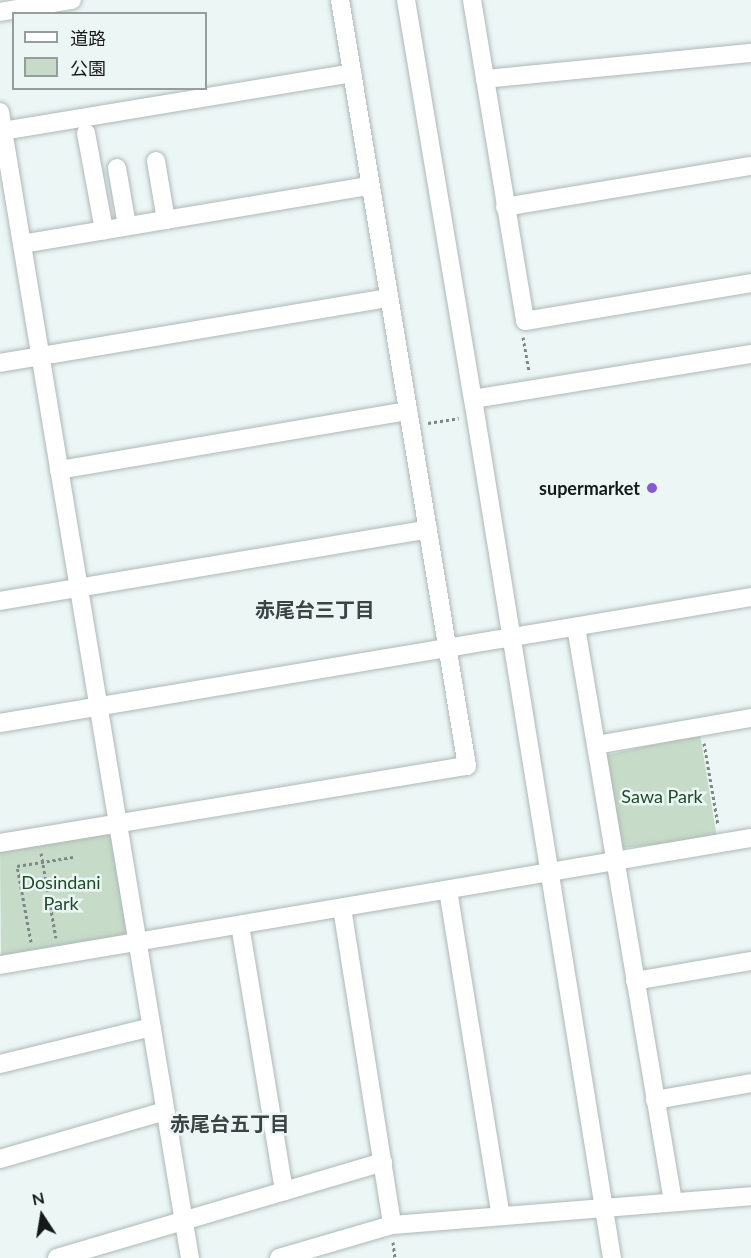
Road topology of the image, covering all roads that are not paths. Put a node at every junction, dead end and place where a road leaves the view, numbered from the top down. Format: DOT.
graph roads {
  1 [pos="72,0"];
  2 [pos="340,0"];
  3 [pos="406,0"];
  4 [pos="472,0"];
  5 [pos="0,12"];
  6 [pos="751,53"];
  7 [pos="352,73"];
  8 [pos="485,79"];
  9 [pos="0,112"];
  10 [pos="3,131"];
  11 [pos="86,133"];
  12 [pos="156,161"];
  13 [pos="751,166"];
  14 [pos="117,168"];
  15 [pos="370,186"];
  16 [pos="505,207"];
  17 [pos="166,220"];
  18 [pos="127,226"];
  19 [pos="104,230"];
  20 [pos="22,244"];
  21 [pos="751,283"];
  22 [pos="389,298"];
  23 [pos="751,354"];
  24 [pos="40,356"];
  25 [pos="0,363"];
  26 [pos="473,399"];
  27 [pos="410,419"];
  28 [pos="58,470"];
  29 [pos="428,529"];
  30 [pos="79,587"];
  31 [pos="751,597"];
  32 [pos="0,601"];
  33 [pos="576,627"];
  34 [pos="513,637"];
  35 [pos="447,648"];
  36 [pos="98,706"];
  37 [pos="751,718"];
  38 [pos="0,723"];
  39 [pos="596,745"];
  40 [pos="118,822"];
  41 [pos="751,838"];
  42 [pos="0,843"];
  43 [pos="615,862"];
  44 [pos="551,873"];
  45 [pos="448,890"];
  46 [pos="342,908"];
  47 [pos="240,925"];
  48 [pos="137,942"];
  49 [pos="751,961"];
  50 [pos="0,965"];
  51 [pos="635,981"];
  52 [pos="152,1027"];
  53 [pos="0,1064"];
  54 [pos="751,1083"];
  55 [pos="655,1100"];
  56 [pos="165,1111"];
  57 [pos="0,1159"];
  58 [pos="383,1162"];
  59 [pos="284,1191"];
  60 [pos="751,1196"];
  61 [pos="673,1202"];
  62 [pos="607,1208"];
  63 [pos="501,1216"];
  64 [pos="184,1221"];
  65 [pos="392,1225"];
  66 [pos="57,1258"];
  67 [pos="190,1258"];
  68 [pos="279,1258"];
  69 [pos="612,1258"];
  1 -- 5 [label="street"];
  2 -- 7 [label="street"];
  3 -- 26 [label="street"];
  4 -- 8 [label="street"];
  6 -- 8 [label="street"];
  7 -- 10 [label="street"];
  7 -- 15 [label="street"];
  8 -- 16 [label="street"];
  9 -- 10 [label="street"];
  10 -- 20 [label="street"];
  11 -- 19 [label="street"];
  12 -- 17 [label="street"];
  13 -- 16 [label="street"];
  14 -- 18 [label="street"];
  15 -- 17 [label="street"];
  15 -- 22 [label="street"];
  16 -- 21 [label="street"];
  17 -- 18 [label="street"];
  18 -- 19 [label="street"];
  19 -- 20 [label="street"];
  20 -- 24 [label="street"];
  22 -- 24 [label="street"];
  22 -- 27 [label="street"];
  23 -- 26 [label="street"];
  24 -- 25 [label="street"];
  24 -- 28 [label="street"];
  26 -- 34 [label="street"];
  27 -- 28 [label="street"];
  27 -- 29 [label="street"];
  28 -- 30 [label="street"];
  29 -- 30 [label="street"];
  29 -- 35 [label="street"];
  30 -- 32 [label="street"];
  30 -- 36 [label="street"];
  31 -- 33 [label="street"];
  33 -- 34 [label="street"];
  33 -- 39 [label="street"];
  34 -- 35 [label="street"];
  34 -- 44 [label="street"];
  35 -- 36 [label="street"];
  35 -- 40 [label="street"];
  36 -- 38 [label="street"];
  36 -- 40 [label="street"];
  37 -- 39 [label="street"];
  39 -- 43 [label="street"];
  40 -- 42 [label="street"];
  40 -- 48 [label="street"];
  41 -- 43 [label="street"];
  43 -- 44 [label="street"];
  43 -- 51 [label="street"];
  44 -- 45 [label="street"];
  44 -- 62 [label="street"];
  45 -- 46 [label="street"];
  45 -- 63 [label="street"];
  46 -- 47 [label="street"];
  46 -- 58 [label="street"];
  47 -- 48 [label="street"];
  47 -- 59 [label="street"];
  48 -- 50 [label="street"];
  48 -- 52 [label="street"];
  49 -- 51 [label="street"];
  51 -- 55 [label="street"];
  52 -- 53 [label="street"];
  52 -- 56 [label="street"];
  54 -- 55 [label="street"];
  55 -- 61 [label="street"];
  56 -- 57 [label="street"];
  56 -- 64 [label="street"];
  58 -- 59 [label="street"];
  58 -- 65 [label="street"];
  59 -- 64 [label="street"];
  60 -- 61 [label="street"];
  61 -- 62 [label="street"];
  62 -- 63 [label="street"];
  62 -- 69 [label="street"];
  63 -- 65 [label="street"];
  64 -- 66 [label="street"];
  64 -- 67 [label="street"];
  65 -- 68 [label="street"];
}
